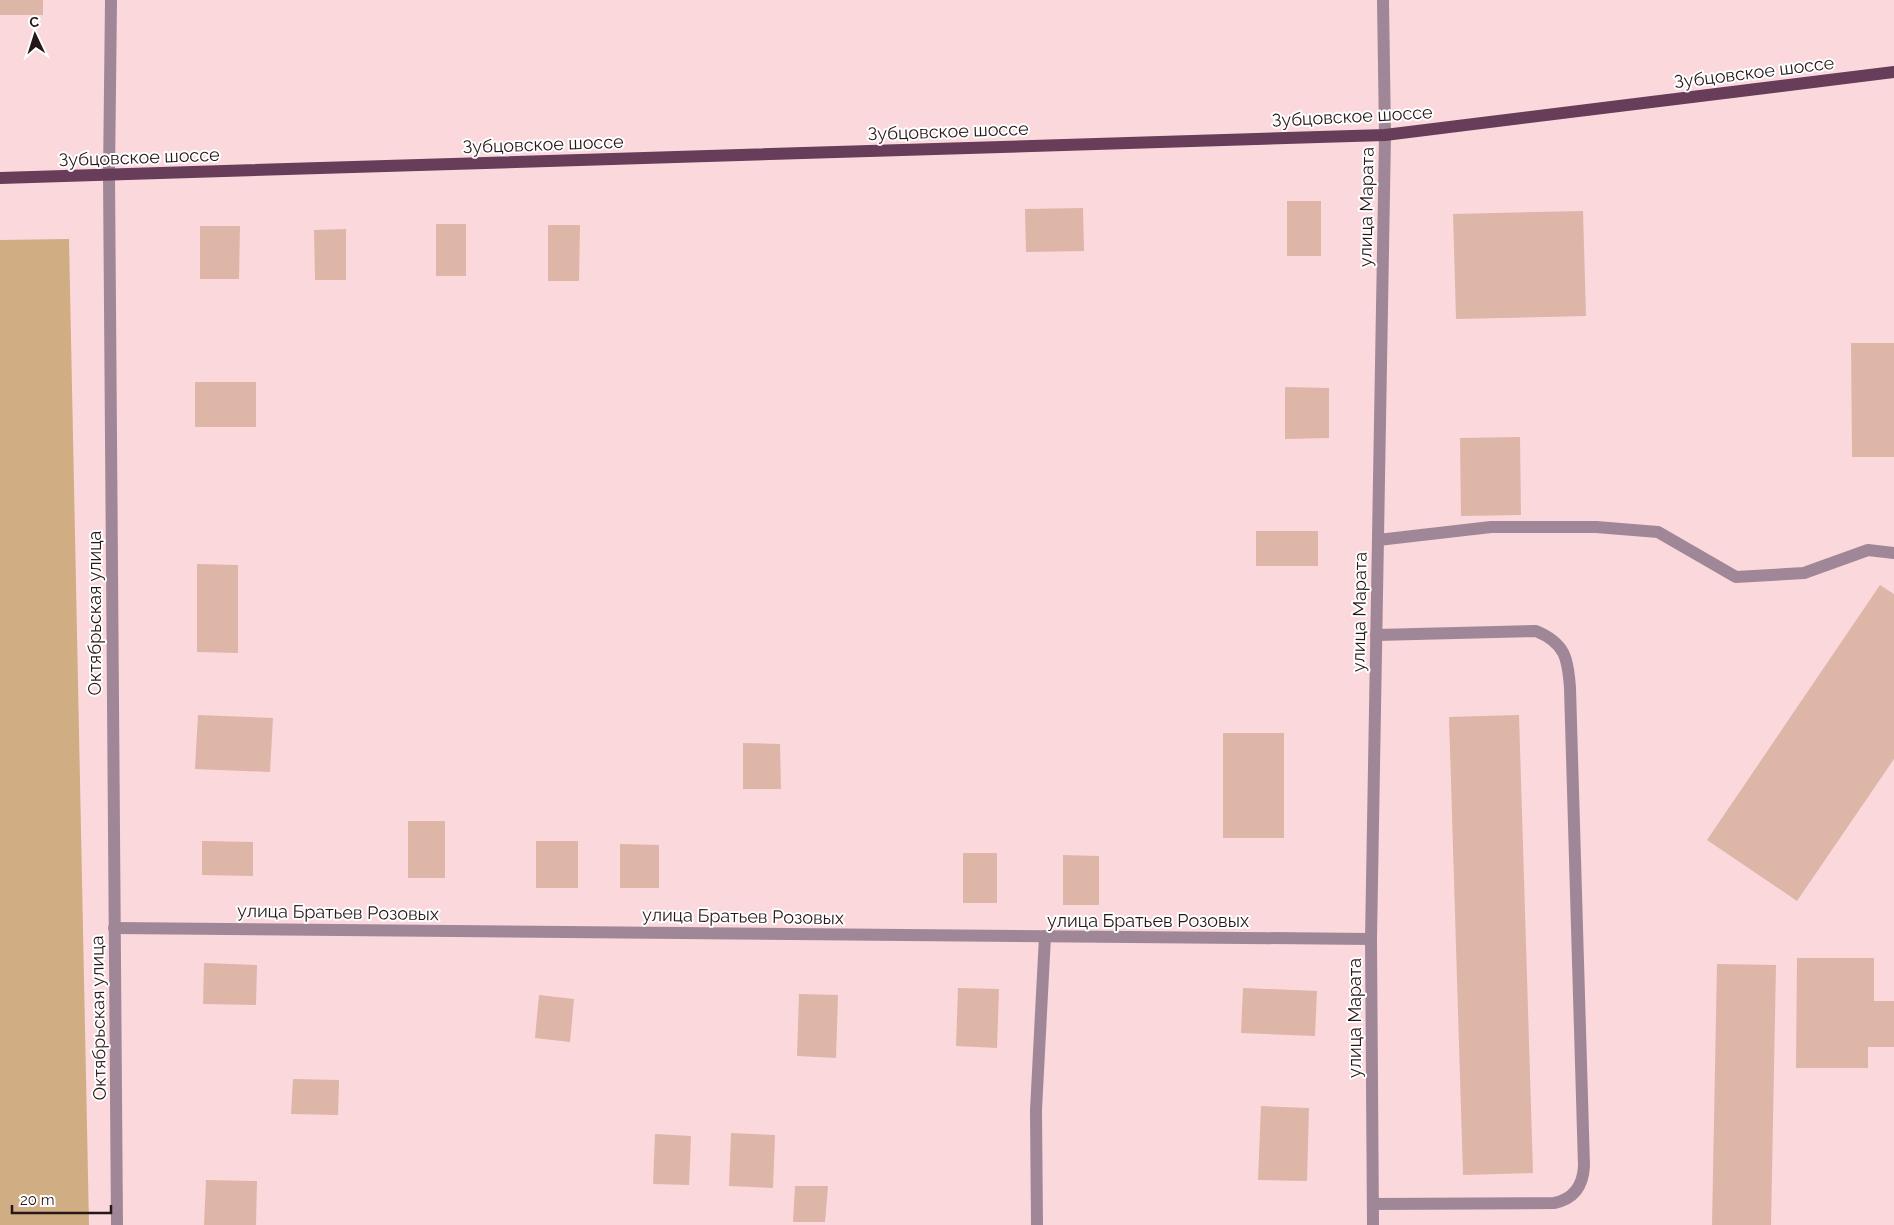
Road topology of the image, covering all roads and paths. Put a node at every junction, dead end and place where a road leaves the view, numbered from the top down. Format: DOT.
graph roads {
  1 [pos="111,0"];
  2 [pos="1383,0"];
  3 [pos="1894,72"];
  4 [pos="1385,135"];
  5 [pos="109,175"];
  6 [pos="0,178"];
  7 [pos="1378,540"];
  8 [pos="1894,553"];
  9 [pos="1376,635"];
  10 [pos="114,928"];
  11 [pos="1045,936"];
  12 [pos="1371,939"];
  13 [pos="1373,1204"];
  14 [pos="117,1225"];
  15 [pos="1037,1225"];
  16 [pos="1373,1225"];
  1 -- 5 [label="street, Октябрьская улица"];
  2 -- 4 [label="street, улица Марата"];
  3 -- 4 [label="main road, Зубцовское шоссе"];
  4 -- 5 [label="main road, Зубцовское шоссе"];
  4 -- 7 [label="street, улица Марата"];
  5 -- 6 [label="main road, Зубцовское шоссе"];
  5 -- 10 [label="street, Октябрьская улица"];
  7 -- 8 [label="street"];
  7 -- 9 [label="street, улица Марата"];
  9 -- 12 [label="street, улица Марата"];
  9 -- 13 [label="street"];
  10 -- 11 [label="street, улица Братьев Розовых"];
  10 -- 14 [label="street, Октябрьская улица"];
  11 -- 12 [label="street, улица Братьев Розовых"];
  11 -- 15 [label="street"];
  12 -- 13 [label="street, улица Марата"];
  13 -- 16 [label="street, улица Марата"];
}
